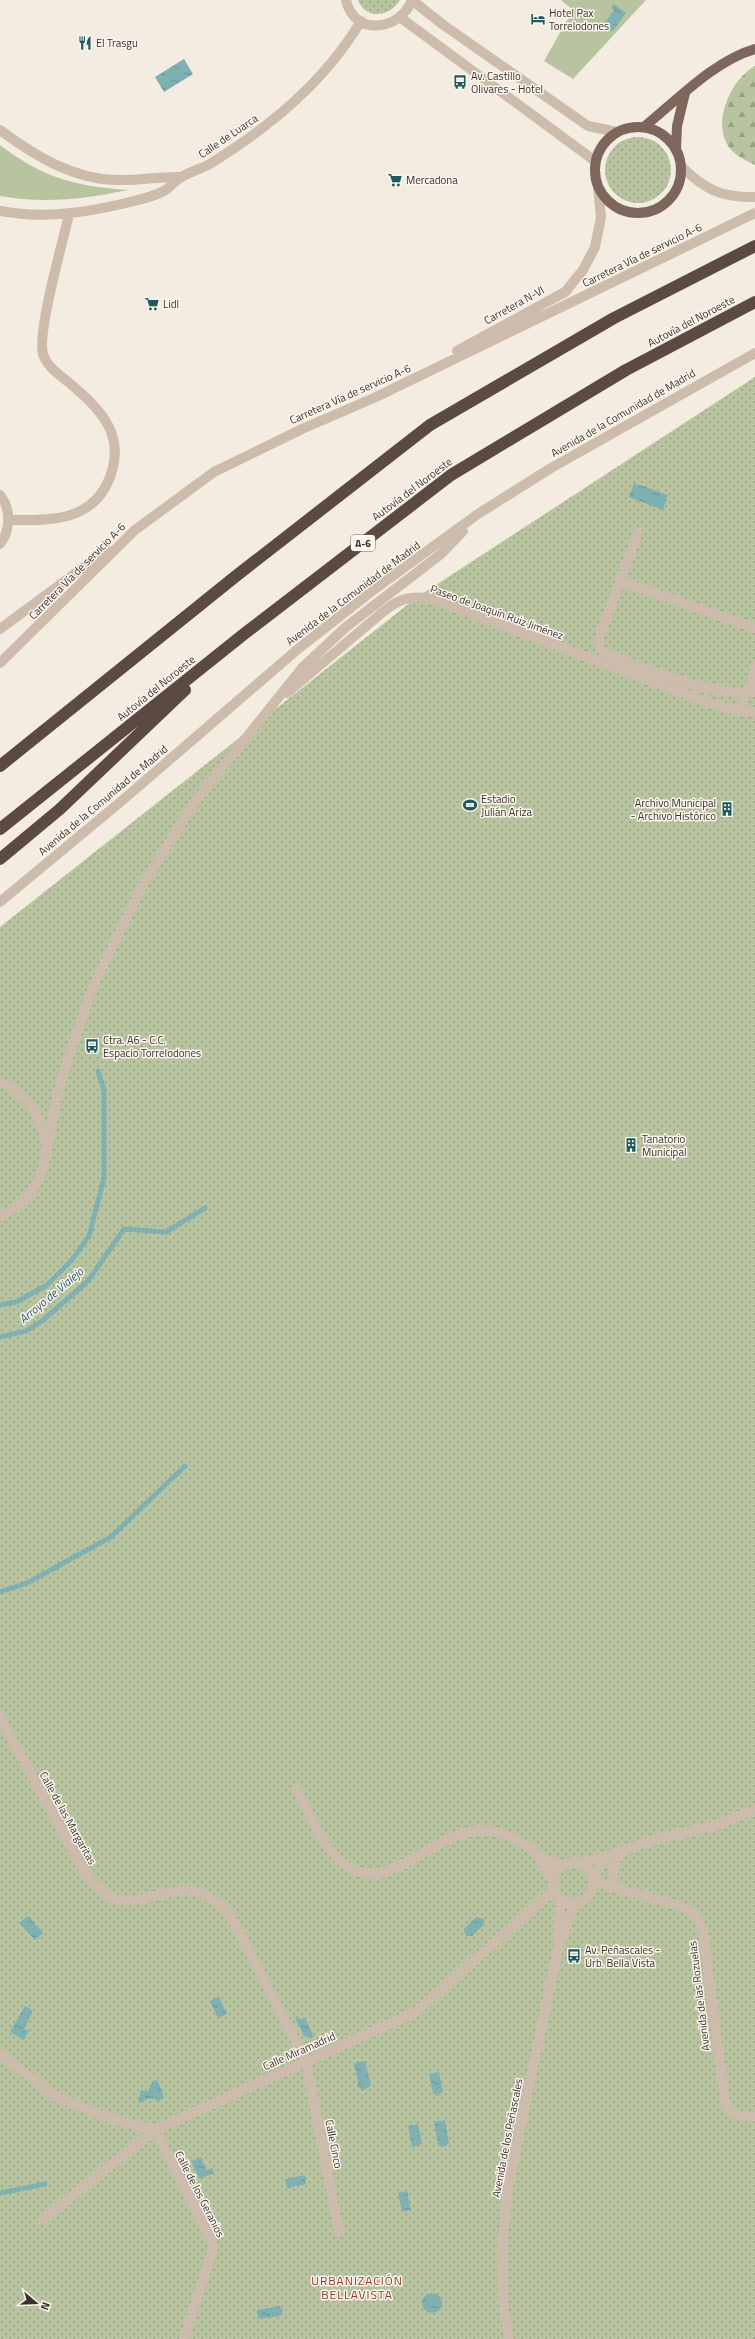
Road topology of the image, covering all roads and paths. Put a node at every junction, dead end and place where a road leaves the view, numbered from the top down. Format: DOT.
graph roads {
  1 [pos="346,0"];
  2 [pos="412,0"];
  3 [pos="401,18"];
  4 [pos="361,21"];
  5 [pos="755,49"];
  6 [pos="685,93"];
  7 [pos="644,127"];
  8 [pos="0,130"];
  9 [pos="617,132"];
  10 [pos="676,149"];
  11 [pos="595,162"];
  12 [pos="681,166"];
  13 [pos="181,177"];
  14 [pos="598,188"];
  15 [pos="755,197"];
  16 [pos="0,210"];
  17 [pos="755,213"];
  18 [pos="69,214"];
  19 [pos="755,246"];
  20 [pos="755,302"];
  21 [pos="755,353"];
  22 [pos="376,397"];
  23 [pos="0,495"];
  24 [pos="478,514"];
  25 [pos="9,520"];
  26 [pos="135,530"];
  27 [pos="638,532"];
  28 [pos="0,544"];
  29 [pos="620,581"];
  30 [pos="755,628"];
  31 [pos="0,629"];
  32 [pos="244,634"];
  33 [pos="0,664"];
  34 [pos="755,666"];
  35 [pos="751,692"];
  36 [pos="737,710"];
  37 [pos="755,712"];
  38 [pos="264,715"];
  39 [pos="0,766"];
  40 [pos="0,829"];
  41 [pos="0,859"];
  42 [pos="0,902"];
  43 [pos="0,1082"];
  44 [pos="46,1147"];
  45 [pos="0,1216"];
  46 [pos="0,1716"];
  47 [pos="297,1790"];
  48 [pos="755,1810"];
  49 [pos="621,1850"];
  50 [pos="538,1856"];
  51 [pos="604,1857"];
  52 [pos="576,1863"];
  53 [pos="562,1866"];
  54 [pos="593,1880"];
  55 [pos="614,1888"];
  56 [pos="556,1890"];
  57 [pos="575,1903"];
  58 [pos="559,1944"];
  59 [pos="0,2054"];
  60 [pos="306,2061"];
  61 [pos="755,2116"];
  62 [pos="155,2130"];
  63 [pos="42,2220"];
  64 [pos="339,2232"];
  65 [pos="184,2339"];
  66 [pos="509,2339"];
  1 -- 4 [label="street"];
  2 -- 3 [label="street"];
  2 -- 9 [label="street"];
  3 -- 4 [label="street"];
  3 -- 11 [label="street"];
  4 -- 13 [label="street, Calle de Luarca"];
  5 -- 6 [label="main road"];
  6 -- 7 [label="main road"];
  6 -- 10 [label="main road"];
  7 -- 9 [label="main road"];
  7 -- 10 [label="main road"];
  8 -- 13 [label="street"];
  9 -- 11 [label="main road"];
  10 -- 12 [label="main road"];
  11 -- 14 [label="main road"];
  12 -- 14 [label="main road"];
  12 -- 15 [label="street"];
  13 -- 18 [label="street, Calle de Luarca"];
  14 -- 22 [label="street, Carretera N-VI"];
  16 -- 18 [label="street, Calle de Luarca"];
  17 -- 22 [label="street, Carretera Vía de servicio A-6"];
  18 -- 25 [label="street"];
  19 -- 39 [label="highway"];
  20 -- 32 [label="highway, Autovía del Noroeste / A-6"];
  21 -- 24 [label="street, Avenida de la Comunidad de Madrid"];
  22 -- 26 [label="street, Carretera Vía de servicio A-6"];
  23 -- 25 [label="street"];
  24 -- 38 [label="street"];
  24 -- 42 [label="street, Avenida de la Comunidad de Madrid"];
  25 -- 28 [label="street"];
  26 -- 31 [label="street"];
  26 -- 33 [label="street, Carretera Vía de servicio A-6"];
  27 -- 29 [label="street"];
  29 -- 30 [label="street"];
  29 -- 35 [label="street"];
  32 -- 40 [label="highway, Autovía del Noroeste / A-6"];
  32 -- 41 [label="highway"];
  34 -- 35 [label="street"];
  35 -- 36 [label="street"];
  36 -- 37 [label="street, Paseo de Joaquín Ruiz Jiménez"];
  36 -- 38 [label="street, Paseo de Joaquín Ruiz Jiménez"];
  38 -- 44 [label="street"];
  43 -- 44 [label="street"];
  44 -- 45 [label="street"];
  46 -- 60 [label="street, Calle de las Margaritas"];
  47 -- 50 [label="street"];
  48 -- 49 [label="street"];
  49 -- 51 [label="street"];
  49 -- 55 [label="street"];
  50 -- 53 [label="street"];
  50 -- 56 [label="street"];
  51 -- 52 [label="street"];
  51 -- 54 [label="street"];
  52 -- 53 [label="street"];
  52 -- 54 [label="street"];
  53 -- 56 [label="street"];
  54 -- 55 [label="street, Avenida de las Rozuelas"];
  54 -- 57 [label="street"];
  55 -- 61 [label="street, Avenida de las Rozuelas"];
  56 -- 57 [label="street"];
  56 -- 58 [label="street, Avenida de los Peñascales"];
  56 -- 60 [label="street, Calle Miramadrid"];
  57 -- 58 [label="street, Avenida de los Peñascales"];
  58 -- 66 [label="street, Avenida de los Peñascales"];
  59 -- 62 [label="street"];
  60 -- 62 [label="street, Calle Miramadrid"];
  60 -- 64 [label="street, Calle Cinco"];
  62 -- 63 [label="street, Calle Miramadrid"];
  62 -- 65 [label="street, Calle de los Geranios"];
}
